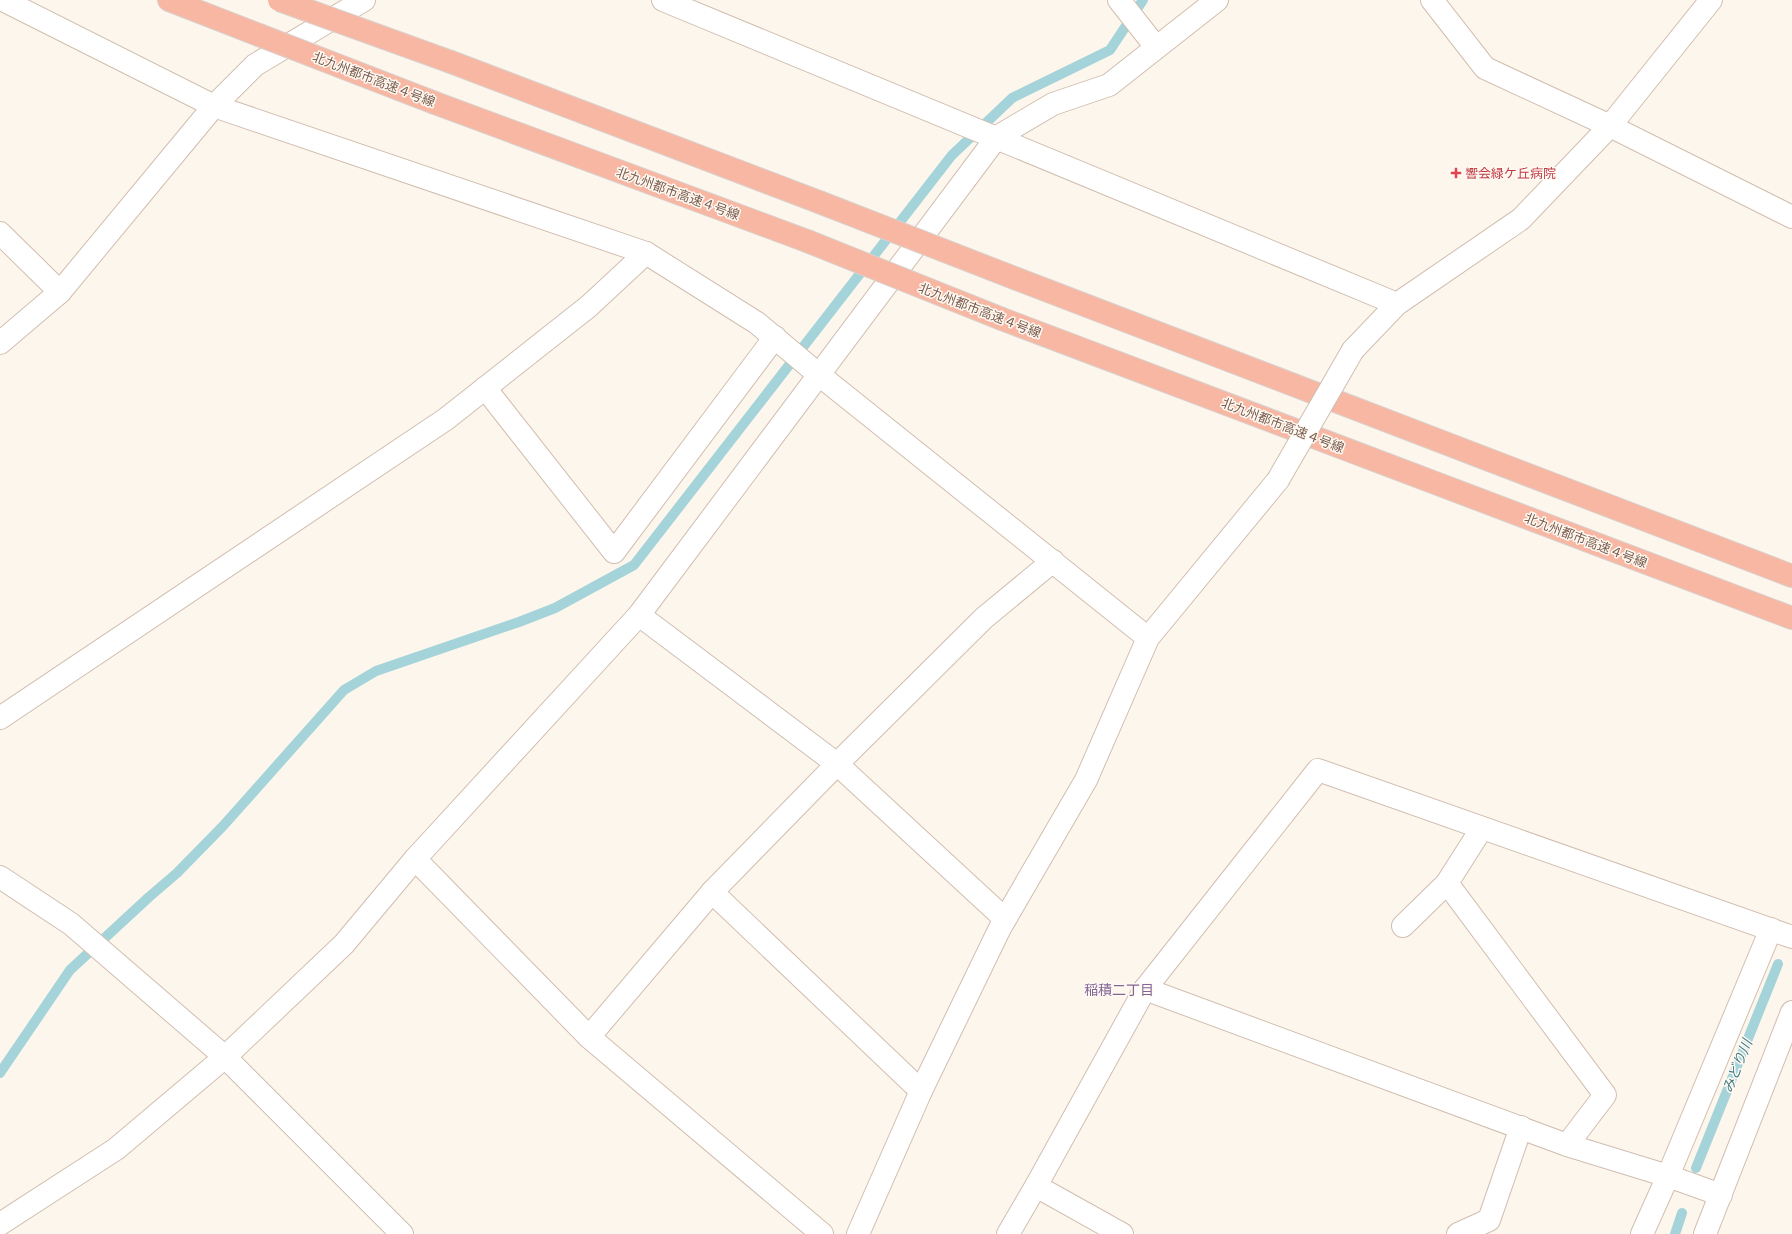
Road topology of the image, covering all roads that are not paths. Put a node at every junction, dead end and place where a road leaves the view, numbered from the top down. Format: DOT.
graph roads {
  1 [pos="3,0"];
  2 [pos="169,0"];
  3 [pos="279,0"];
  4 [pos="364,0"];
  5 [pos="663,0"];
  6 [pos="1119,0"];
  7 [pos="1217,0"];
  8 [pos="1432,0"];
  9 [pos="1711,0"];
  10 [pos="1156,47"];
  11 [pos="214,106"];
  12 [pos="1610,126"];
  13 [pos="997,137"];
  14 [pos="1792,217"];
  15 [pos="0,233"];
  16 [pos="646,253"];
  17 [pos="60,292"];
  18 [pos="1397,304"];
  19 [pos="775,337"];
  20 [pos="0,343"];
  21 [pos="818,374"];
  22 [pos="485,388"];
  23 [pos="1053,561"];
  24 [pos="1792,576"];
  25 [pos="640,615"];
  26 [pos="1792,618"];
  27 [pos="1148,638"];
  28 [pos="0,718"];
  29 [pos="837,764"];
  30 [pos="1482,828"];
  31 [pos="415,859"];
  32 [pos="0,877"];
  33 [pos="1447,883"];
  34 [pos="712,892"];
  35 [pos="1005,919"];
  36 [pos="1403,926"];
  37 [pos="1770,930"];
  38 [pos="1792,937"];
  39 [pos="1145,989"];
  40 [pos="1792,1012"];
  41 [pos="589,1037"];
  42 [pos="225,1057"];
  43 [pos="921,1091"];
  44 [pos="1521,1128"];
  45 [pos="1567,1145"];
  46 [pos="1668,1176"];
  47 [pos="1036,1186"];
  48 [pos="1721,1195"];
  49 [pos="0,1224"];
  50 [pos="402,1234"];
  51 [pos="822,1234"];
  52 [pos="858,1234"];
  53 [pos="1008,1234"];
  54 [pos="1122,1234"];
  55 [pos="1458,1234"];
  56 [pos="1642,1234"];
  57 [pos="1705,1234"];
  1 -- 11 [label="street"];
  2 -- 26 [label="highway, 北九州都市高速４号線, bridge"];
  3 -- 24 [label="highway, bridge"];
  4 -- 11 [label="street"];
  5 -- 13 [label="street"];
  6 -- 10 [label="street"];
  7 -- 10 [label="street"];
  8 -- 12 [label="street"];
  9 -- 12 [label="street"];
  10 -- 13 [label="street"];
  11 -- 16 [label="street"];
  11 -- 17 [label="street"];
  12 -- 14 [label="street"];
  12 -- 18 [label="street"];
  13 -- 18 [label="street"];
  13 -- 21 [label="street"];
  15 -- 17 [label="street"];
  16 -- 19 [label="street"];
  16 -- 22 [label="street"];
  17 -- 20 [label="street"];
  18 -- 27 [label="street, bridge"];
  19 -- 21 [label="street"];
  19 -- 22 [label="street"];
  21 -- 23 [label="street"];
  21 -- 25 [label="street"];
  22 -- 28 [label="street"];
  23 -- 27 [label="street"];
  23 -- 29 [label="street"];
  25 -- 29 [label="street"];
  25 -- 31 [label="street"];
  27 -- 35 [label="street"];
  29 -- 34 [label="street"];
  29 -- 35 [label="street"];
  30 -- 33 [label="street"];
  30 -- 37 [label="street"];
  30 -- 39 [label="street"];
  31 -- 41 [label="street"];
  31 -- 42 [label="street"];
  32 -- 42 [label="street"];
  33 -- 36 [label="street"];
  33 -- 45 [label="street"];
  34 -- 41 [label="street"];
  34 -- 43 [label="street"];
  35 -- 43 [label="street"];
  37 -- 38 [label="street"];
  37 -- 46 [label="street"];
  39 -- 44 [label="street"];
  39 -- 47 [label="street"];
  40 -- 48 [label="street"];
  41 -- 51 [label="street"];
  42 -- 49 [label="street"];
  42 -- 50 [label="street"];
  43 -- 52 [label="street"];
  44 -- 45 [label="street"];
  44 -- 55 [label="street"];
  45 -- 46 [label="street"];
  46 -- 48 [label="street"];
  46 -- 56 [label="street"];
  47 -- 53 [label="street"];
  47 -- 54 [label="street"];
  48 -- 57 [label="street"];
}
